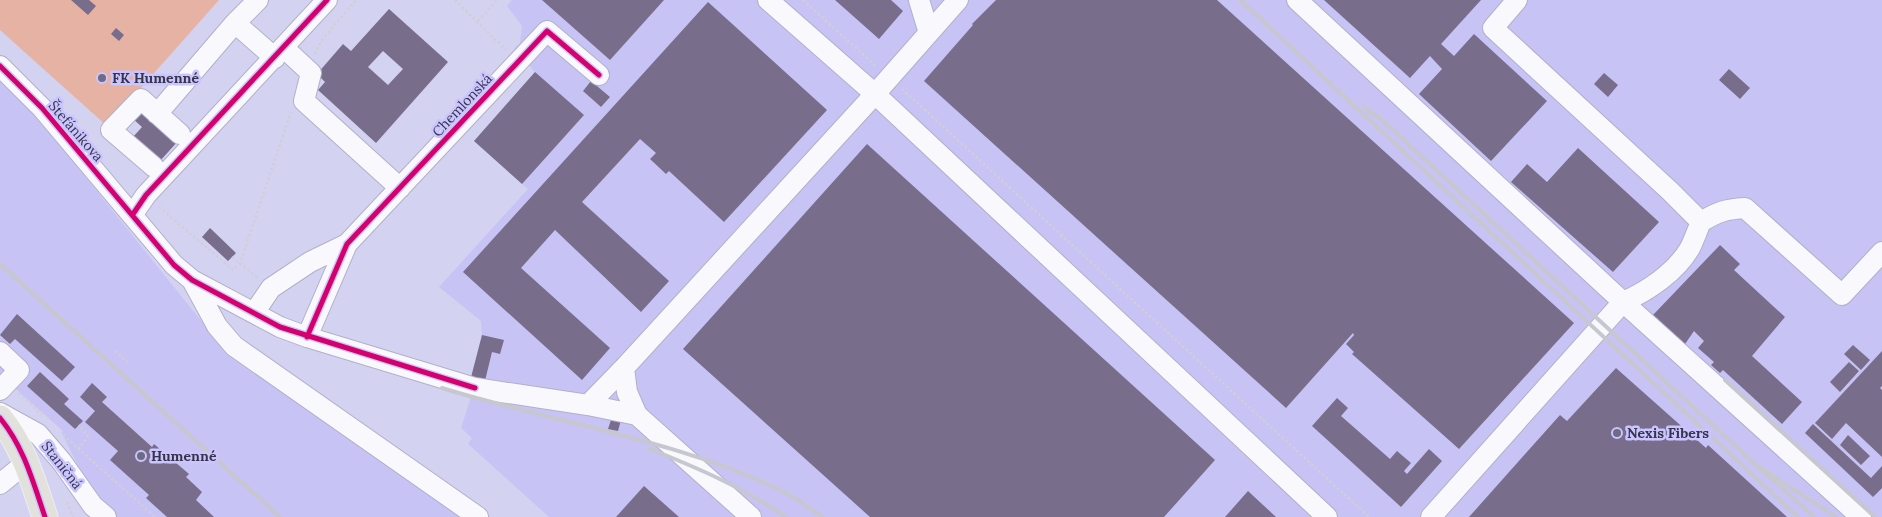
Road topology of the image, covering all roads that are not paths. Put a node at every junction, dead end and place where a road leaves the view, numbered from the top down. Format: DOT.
graph roads {
  1 [pos="258,0"];
  2 [pos="327,0"];
  3 [pos="768,0"];
  4 [pos="919,0"];
  5 [pos="958,0"];
  6 [pos="1297,0"];
  7 [pos="1517,0"];
  8 [pos="236,23"];
  9 [pos="929,33"];
  10 [pos="279,53"];
  11 [pos="0,66"];
  12 [pos="599,75"];
  13 [pos="875,94"];
  14 [pos="157,114"];
  15 [pos="180,134"];
  16 [pos="154,167"];
  17 [pos="400,188"];
  18 [pos="133,214"];
  19 [pos="1701,222"];
  20 [pos="347,244"];
  21 [pos="1882,252"];
  22 [pos="192,280"];
  23 [pos="1624,302"];
  24 [pos="254,313"];
  25 [pos="308,337"];
  26 [pos="0,352"];
  27 [pos="624,368"];
  28 [pos="4,386"];
  29 [pos="588,404"];
  30 [pos="0,413"];
  31 [pos="637,415"];
  32 [pos="0,418"];
  33 [pos="27,462"];
  34 [pos="0,484"];
  35 [pos="98,513"];
  36 [pos="44,517"];
  37 [pos="478,517"];
  38 [pos="751,517"];
  39 [pos="1327,517"];
  40 [pos="1431,517"];
  41 [pos="1860,517"];
  1 -- 8 [label="street"];
  2 -- 10 [label="street"];
  3 -- 13 [label="street"];
  4 -- 9 [label="street"];
  5 -- 9 [label="street"];
  6 -- 23 [label="street"];
  7 -- 19 [label="street"];
  8 -- 10 [label="street"];
  8 -- 14 [label="street"];
  9 -- 13 [label="street"];
  10 -- 17 [label="street"];
  10 -- 18 [label="street"];
  11 -- 18 [label="street, Štefánikova"];
  12 -- 17 [label="street, Chemlonská"];
  13 -- 27 [label="street"];
  13 -- 39 [label="street"];
  14 -- 15 [label="street"];
  14 -- 16 [label="street"];
  17 -- 20 [label="street, Chemlonská"];
  18 -- 22 [label="street, Štefánikova"];
  19 -- 21 [label="street"];
  19 -- 23 [label="street"];
  20 -- 24 [label="street"];
  20 -- 25 [label="street"];
  22 -- 24 [label="street"];
  22 -- 37 [label="street"];
  23 -- 40 [label="street"];
  23 -- 41 [label="street"];
  24 -- 25 [label="street"];
  25 -- 29 [label="street"];
  26 -- 28 [label="street"];
  27 -- 29 [label="street"];
  27 -- 31 [label="street"];
  29 -- 31 [label="street"];
  30 -- 35 [label="street, Staničná"];
  31 -- 38 [label="street"];
  32 -- 33 [label="main road"];
  33 -- 34 [label="street"];
  33 -- 36 [label="main road"];
}
